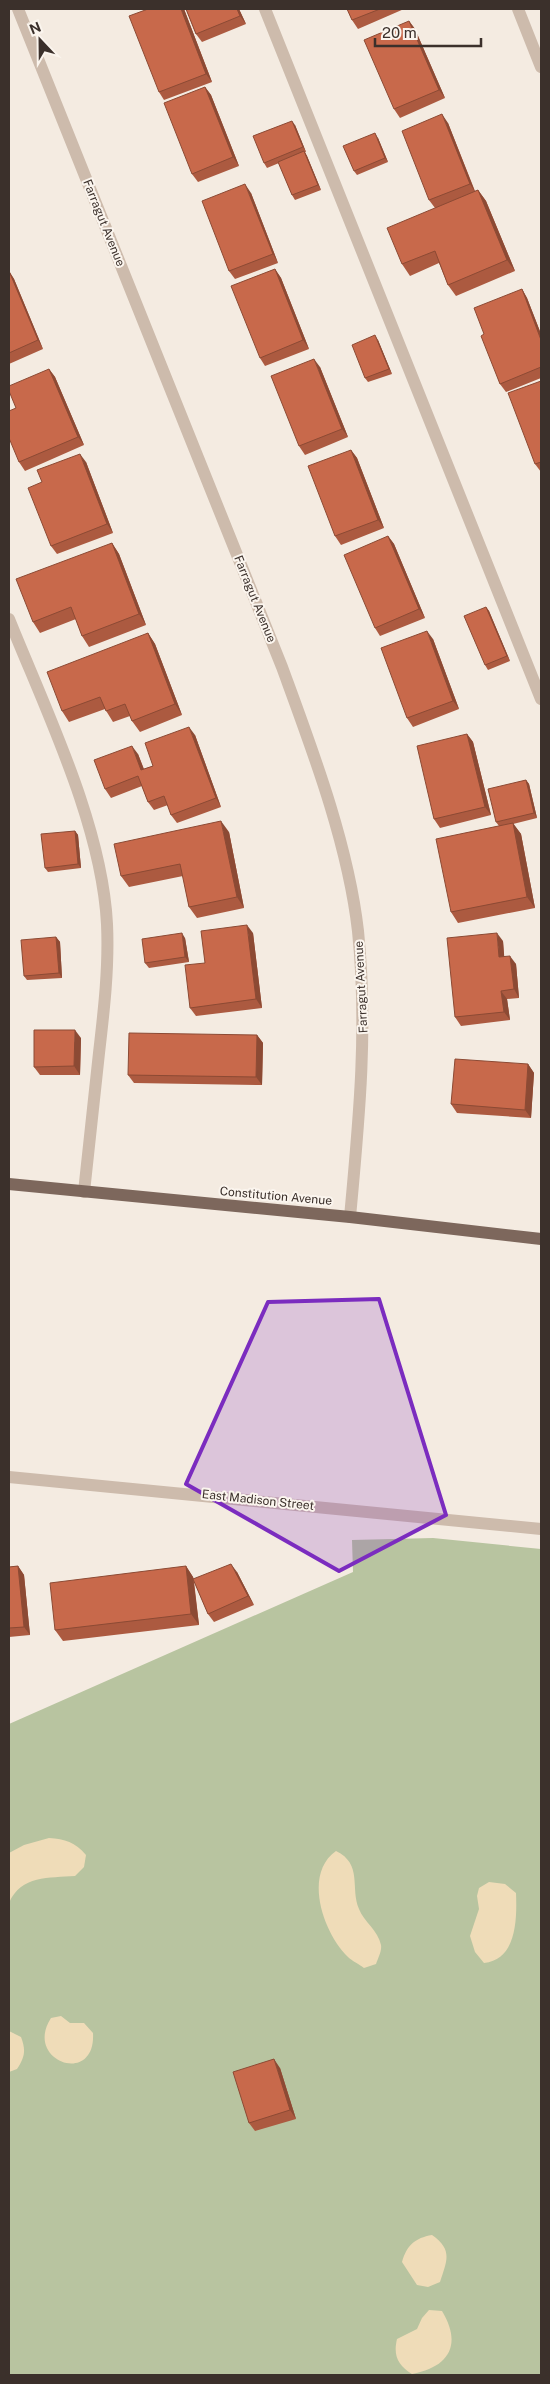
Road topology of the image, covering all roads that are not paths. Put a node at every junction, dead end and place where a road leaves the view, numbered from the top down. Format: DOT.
graph roads {
  1 [pos="18,9"];
  2 [pos="265,9"];
  3 [pos="518,9"];
  4 [pos="541,67"];
  5 [pos="9,619"];
  6 [pos="541,699"];
  7 [pos="9,1184"];
  8 [pos="84,1192"];
  9 [pos="350,1217"];
  10 [pos="541,1239"];
  11 [pos="9,1477"];
  12 [pos="541,1529"];
  1 -- 9 [label="street, Farragut Avenue"];
  2 -- 6 [label="street"];
  3 -- 4 [label="street"];
  5 -- 8 [label="street"];
  7 -- 8 [label="main road, Constitution Avenue"];
  8 -- 9 [label="main road, Constitution Avenue"];
  9 -- 10 [label="main road, Constitution Avenue"];
  11 -- 12 [label="street, East Madison Street"];
}
